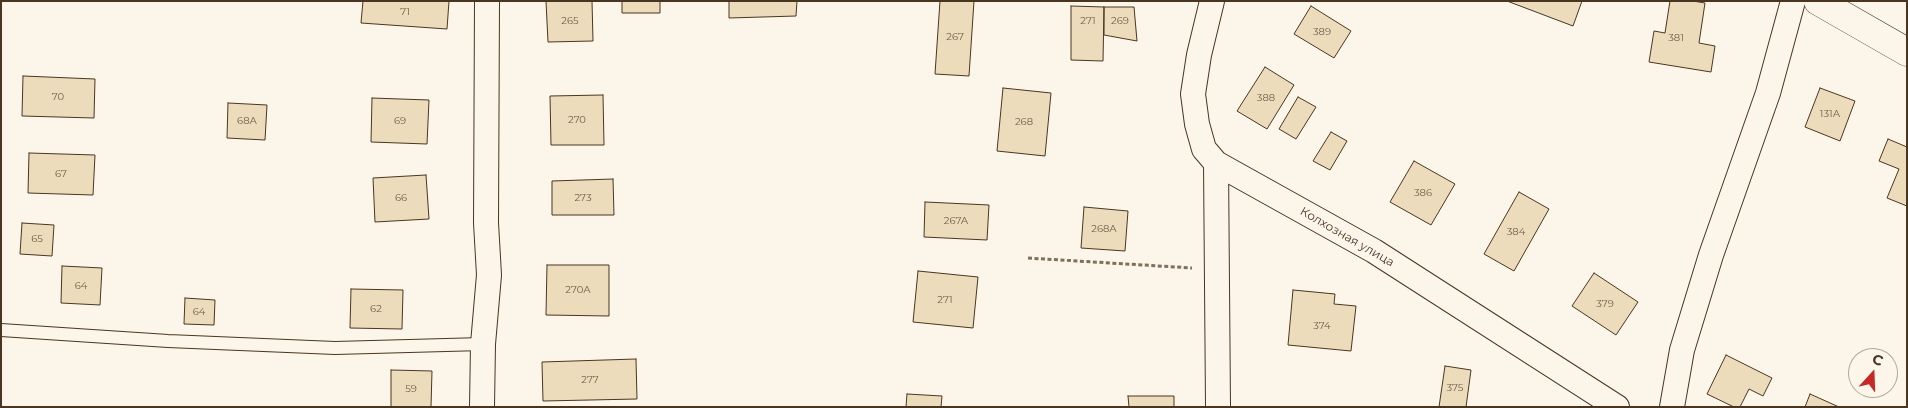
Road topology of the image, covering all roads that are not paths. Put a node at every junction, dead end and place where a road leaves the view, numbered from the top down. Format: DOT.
graph roads {
  1 [pos="487,1"];
  2 [pos="1212,1"];
  3 [pos="1793,1"];
  4 [pos="1818,1"];
  5 [pos="1907,52"];
  6 [pos="1216,163"];
  7 [pos="1,330"];
  8 [pos="483,344"];
  9 [pos="482,407"];
  10 [pos="1218,407"];
  11 [pos="1618,407"];
  12 [pos="1672,407"];
  1 -- 8 [label="street"];
  2 -- 6 [label="street, Колхозная улица"];
  3 -- 12 [label="street"];
  4 -- 5 [label="street"];
  6 -- 10 [label="street"];
  6 -- 11 [label="street, Колхозная улица"];
  7 -- 8 [label="lane"];
  8 -- 9 [label="street"];
}
